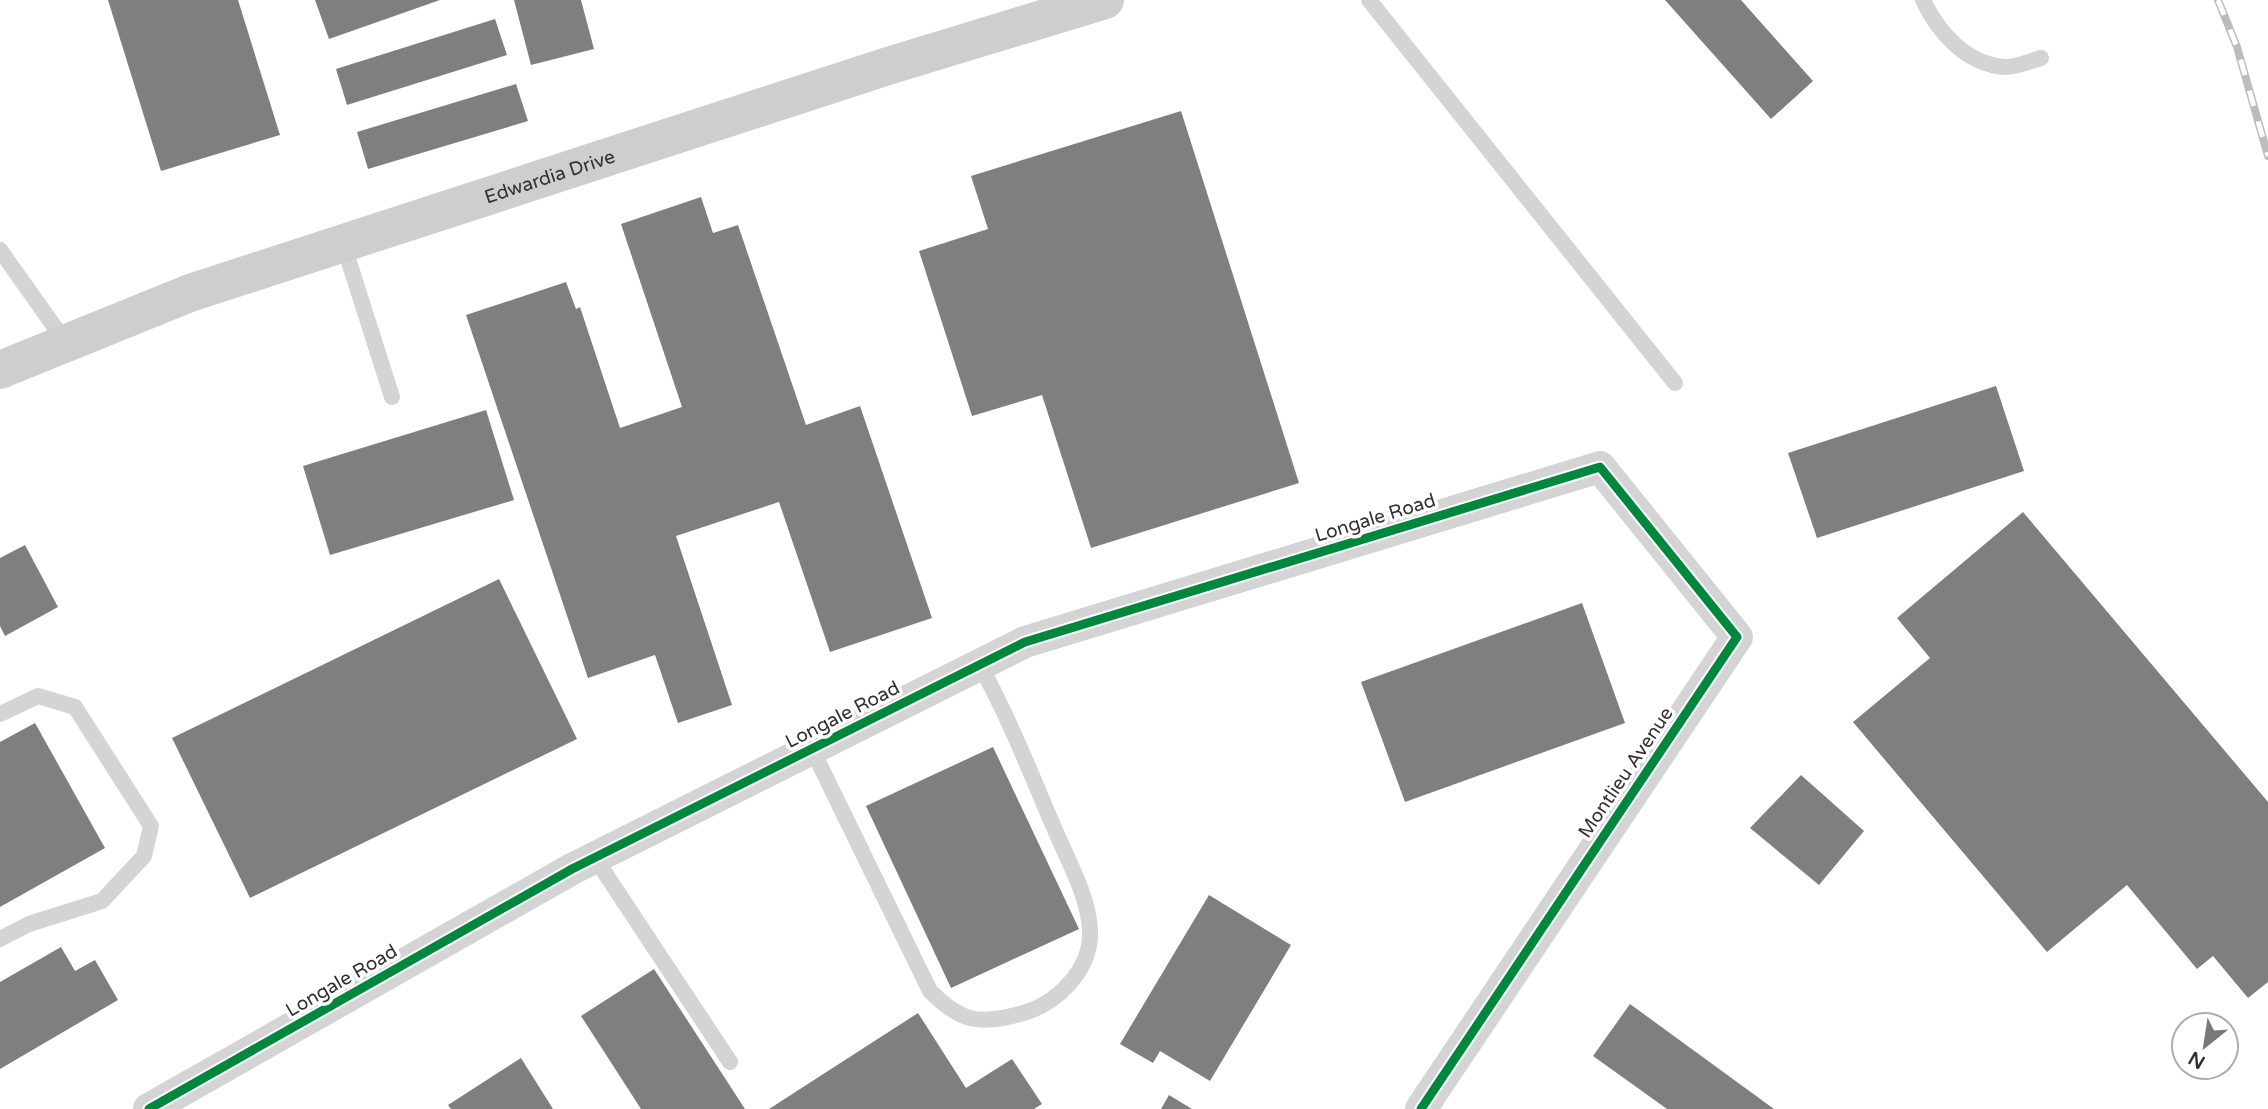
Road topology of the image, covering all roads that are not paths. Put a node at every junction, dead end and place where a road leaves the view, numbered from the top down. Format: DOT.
graph roads {
  1 [pos="1105,0"];
  2 [pos="1369,0"];
  3 [pos="1923,0"];
  4 [pos="2041,58"];
  5 [pos="343,243"];
  6 [pos="0,250"];
  7 [pos="66,343"];
  8 [pos="0,370"];
  9 [pos="1675,383"];
  10 [pos="392,397"];
  11 [pos="1600,467"];
  12 [pos="979,665"];
  13 [pos="0,714"];
  14 [pos="812,749"];
  15 [pos="595,858"];
  16 [pos="0,940"];
  17 [pos="730,1062"];
  18 [pos="185,1100"];
  19 [pos="149,1109"];
  20 [pos="1421,1109"];
  1 -- 5 [label="main road, Edwardia Drive"];
  2 -- 9 [label="lane"];
  3 -- 4 [label="lane"];
  5 -- 7 [label="main road, Edwardia Drive"];
  5 -- 10 [label="lane"];
  6 -- 7 [label="lane"];
  7 -- 8 [label="main road, Edwardia Drive"];
  11 -- 12 [label="street, Longale Road"];
  11 -- 20 [label="street, Montlieu Avenue"];
  12 -- 14 [label="street, Longale Road"];
  12 -- 14 [label="lane"];
  13 -- 16 [label="lane"];
  14 -- 15 [label="street, Longale Road"];
  15 -- 17 [label="lane"];
  15 -- 18 [label="street, Longale Road"];
  18 -- 19 [label="street, Longale Road"];
}
